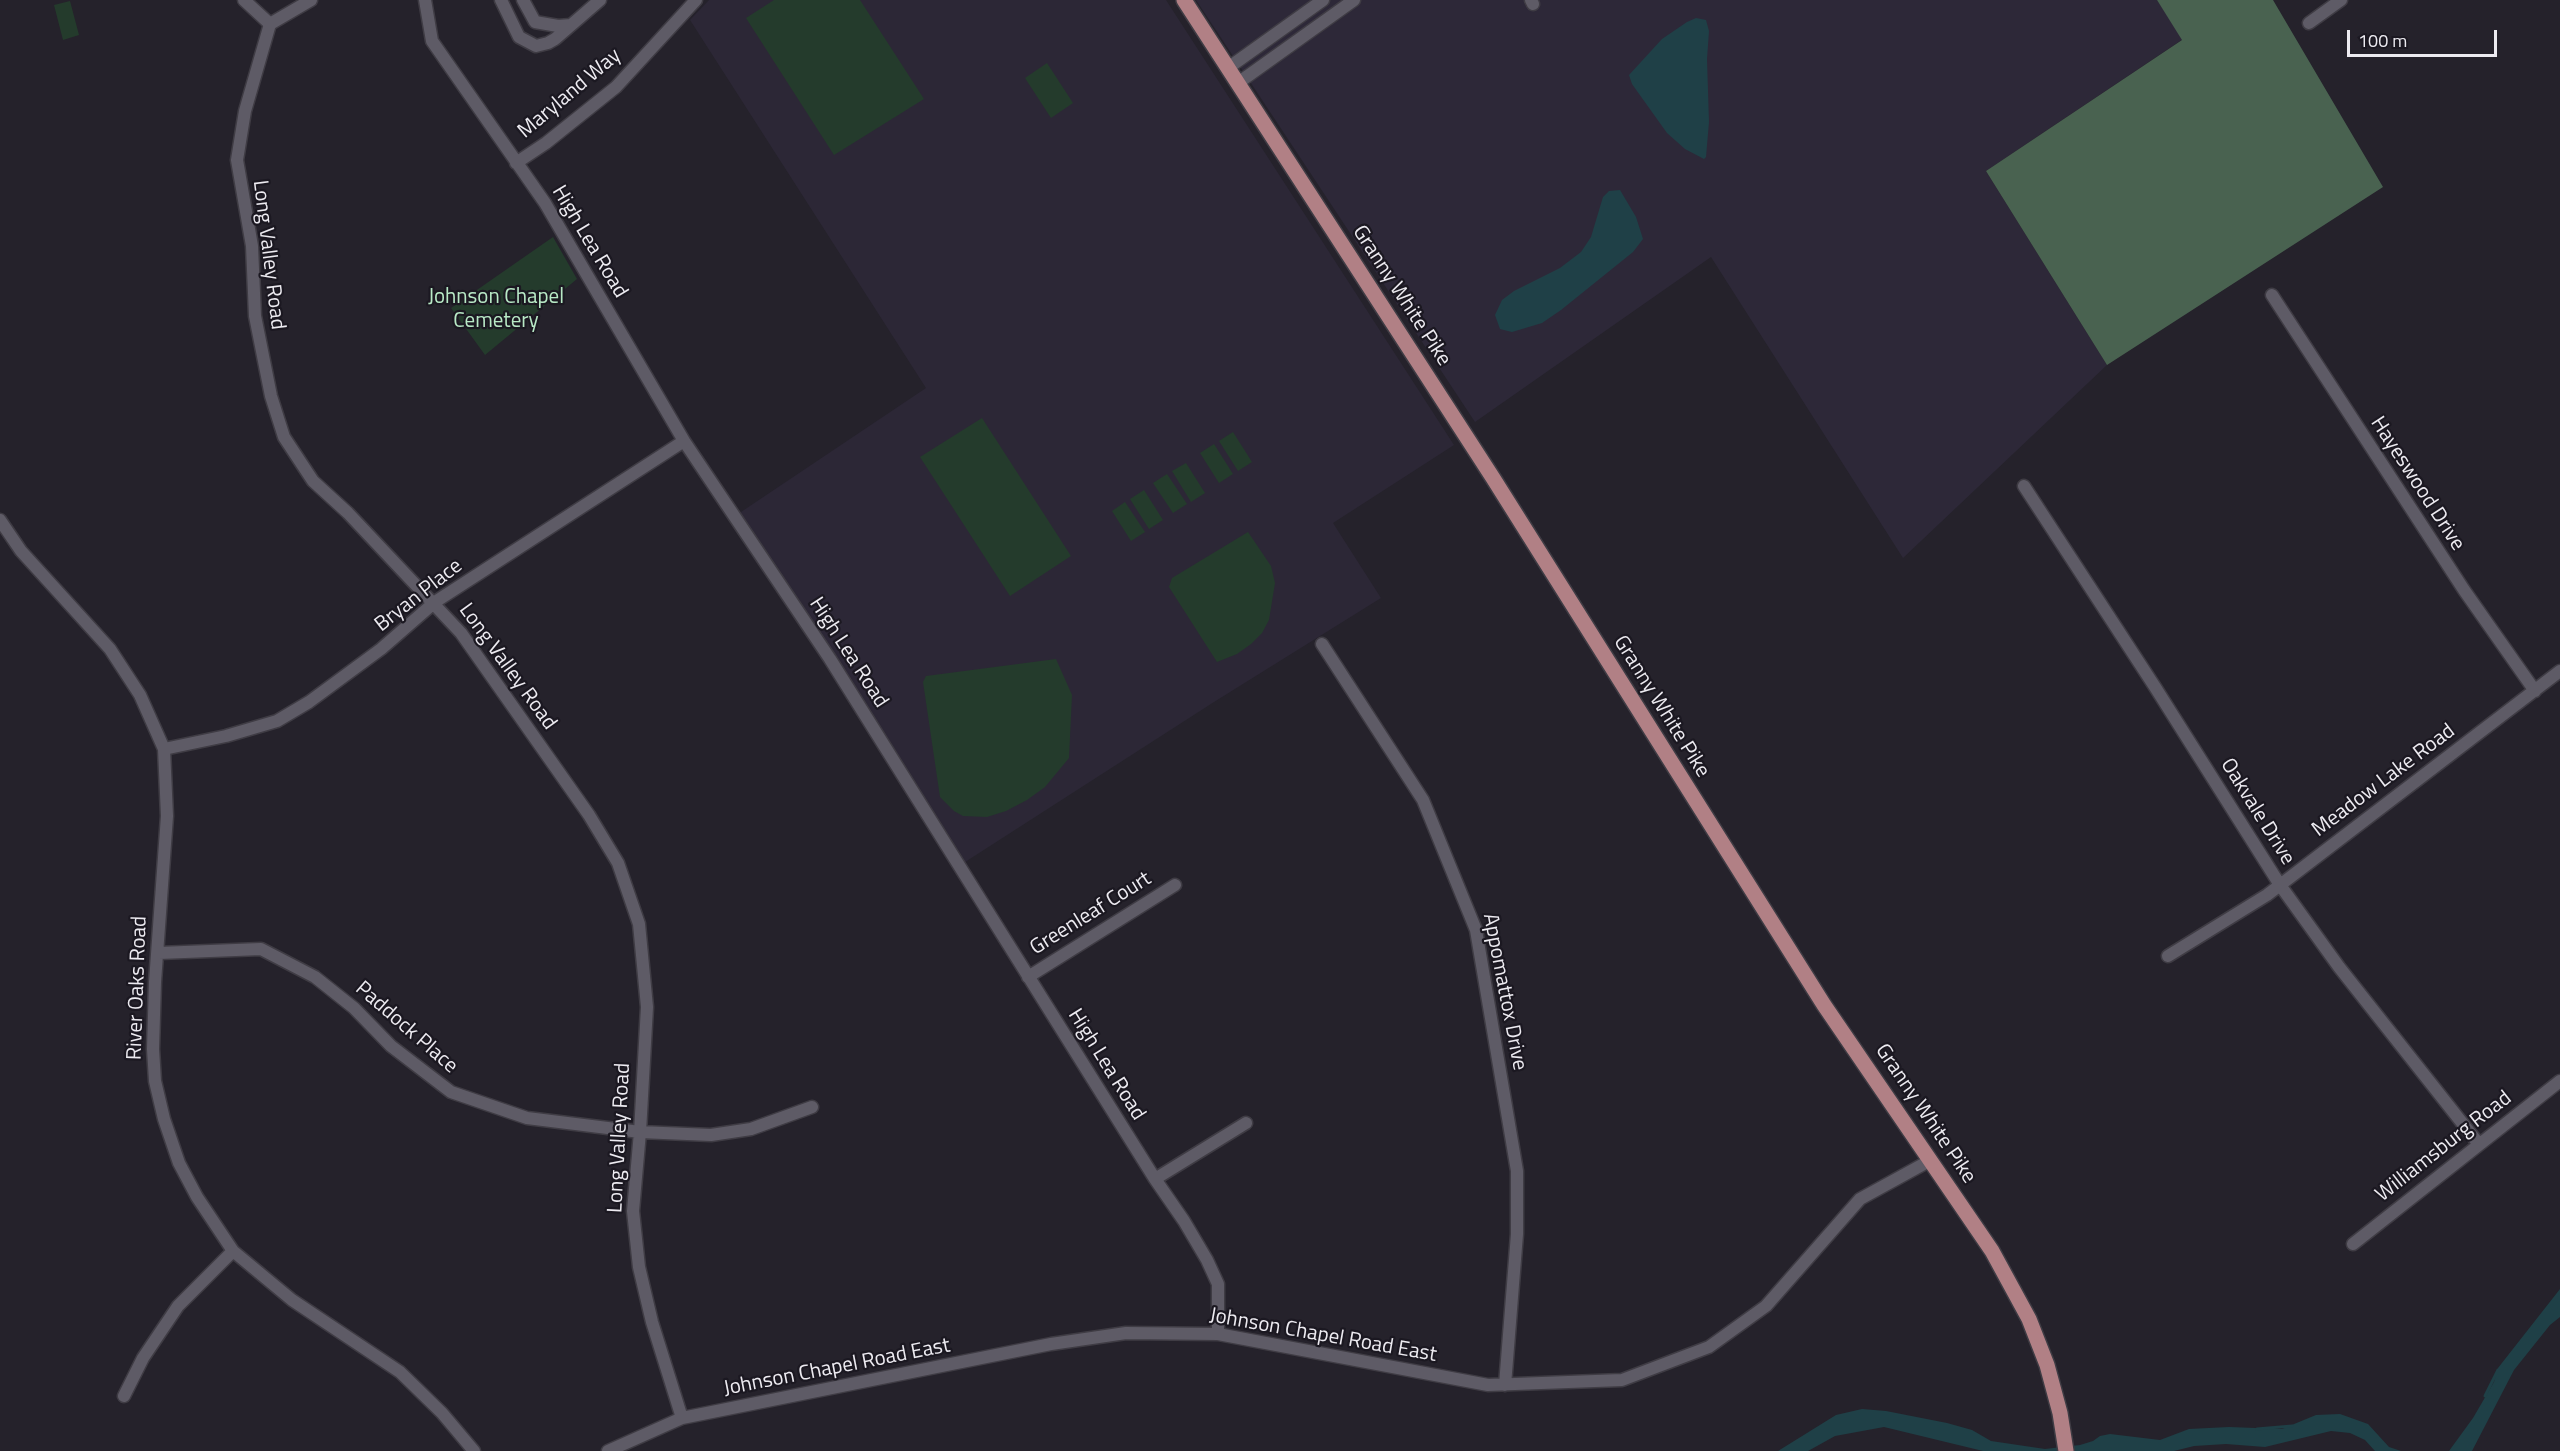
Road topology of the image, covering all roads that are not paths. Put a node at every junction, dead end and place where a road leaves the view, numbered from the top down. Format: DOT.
graph roads {
  1 [pos="244,0"];
  2 [pos="311,0"];
  3 [pos="425,0"];
  4 [pos="501,0"];
  5 [pos="523,0"];
  6 [pos="600,0"];
  7 [pos="696,0"];
  8 [pos="1184,0"];
  9 [pos="1323,0"];
  10 [pos="1354,0"];
  11 [pos="2341,0"];
  12 [pos="509,19"];
  13 [pos="535,21"];
  14 [pos="2309,23"];
  15 [pos="270,24"];
  16 [pos="570,25"];
  17 [pos="1228,68"];
  18 [pos="1238,82"];
  19 [pos="516,163"];
  20 [pos="2272,295"];
  21 [pos="684,441"];
  22 [pos="2024,486"];
  23 [pos="0,520"];
  24 [pos="435,602"];
  25 [pos="1322,644"];
  26 [pos="2560,671"];
  27 [pos="2535,691"];
  28 [pos="164,749"];
  29 [pos="1175,885"];
  30 [pos="2280,885"];
  31 [pos="159,953"];
  32 [pos="2168,956"];
  33 [pos="1028,977"];
  34 [pos="2560,1081"];
  35 [pos="812,1107"];
  36 [pos="1246,1123"];
  37 [pos="640,1132"];
  38 [pos="2478,1143"];
  39 [pos="1931,1160"];
  40 [pos="1155,1179"];
  41 [pos="2354,1244"];
  42 [pos="233,1251"];
  43 [pos="1218,1334"];
  44 [pos="1505,1385"];
  45 [pos="124,1396"];
  46 [pos="682,1418"];
  47 [pos="474,1451"];
  48 [pos="608,1451"];
  49 [pos="2066,1451"];
  1 -- 15 [label="street"];
  2 -- 15 [label="street"];
  3 -- 19 [label="street, High Lea Road"];
  4 -- 12 [label="street"];
  5 -- 13 [label="street"];
  6 -- 16 [label="street"];
  7 -- 19 [label="street, Maryland Way"];
  8 -- 17 [label="main road, Granny White Pike"];
  9 -- 17 [label="street"];
  10 -- 18 [label="street"];
  11 -- 14 [label="street"];
  12 -- 13 [label="street"];
  12 -- 16 [label="street"];
  13 -- 16 [label="street"];
  15 -- 24 [label="street, Long Valley Road"];
  17 -- 18 [label="main road, Granny White Pike"];
  18 -- 39 [label="main road, Granny White Pike"];
  19 -- 21 [label="street, High Lea Road"];
  20 -- 27 [label="street, Hayeswood Drive"];
  21 -- 24 [label="street, Bryan Place"];
  21 -- 33 [label="street, High Lea Road"];
  22 -- 30 [label="street, Oakvale Drive"];
  23 -- 28 [label="street, River Oaks Road"];
  24 -- 28 [label="street, Bryan Place"];
  24 -- 37 [label="street, Long Valley Road"];
  25 -- 44 [label="street, Appomattox Drive"];
  26 -- 27 [label="street, Meadow Lake Road"];
  27 -- 30 [label="street, Meadow Lake Road"];
  28 -- 31 [label="street, River Oaks Road"];
  29 -- 33 [label="street, Greenleaf Court"];
  30 -- 32 [label="street, Meadow Lake Road"];
  30 -- 38 [label="street, Oakvale Drive"];
  31 -- 37 [label="street, Paddock Place"];
  31 -- 42 [label="street, River Oaks Road"];
  33 -- 40 [label="street, High Lea Road"];
  34 -- 38 [label="street, Williamsburg Road"];
  35 -- 37 [label="street, Paddock Place"];
  36 -- 40 [label="street"];
  37 -- 46 [label="street, Long Valley Road"];
  38 -- 41 [label="street, Williamsburg Road"];
  39 -- 44 [label="street, Johnson Chapel Road East"];
  39 -- 49 [label="main road, Granny White Pike"];
  40 -- 43 [label="street, High Lea Road"];
  42 -- 45 [label="street"];
  42 -- 47 [label="street, River Oaks Road"];
  43 -- 44 [label="street, Johnson Chapel Road East"];
  43 -- 46 [label="street, Johnson Chapel Road East"];
  46 -- 48 [label="street, Johnson Chapel Road East"];
}
